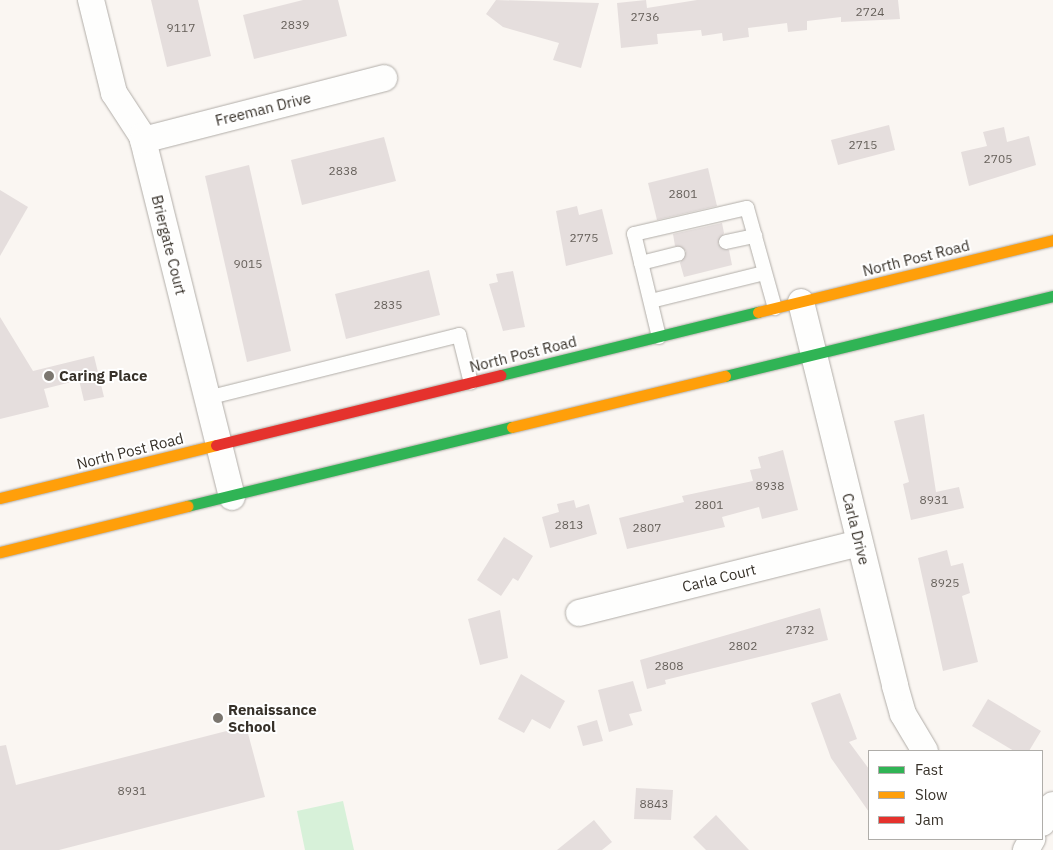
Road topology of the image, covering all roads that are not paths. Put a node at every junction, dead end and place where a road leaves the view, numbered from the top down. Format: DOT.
graph roads {
  1 [pos="91,0"];
  2 [pos="384,78"];
  3 [pos="143,140"];
  4 [pos="754,236"];
  5 [pos="1053,240"];
  6 [pos="726,242"];
  7 [pos="678,254"];
  8 [pos="641,263"];
  9 [pos="764,273"];
  10 [pos="1053,296"];
  11 [pos="651,301"];
  12 [pos="801,302"];
  13 [pos="775,308"];
  14 [pos="659,336"];
  15 [pos="814,355"];
  16 [pos="471,383"];
  17 [pos="207,398"];
  18 [pos="218,444"];
  19 [pos="232,497"];
  20 [pos="0,498"];
  21 [pos="859,543"];
  22 [pos="0,552"];
  23 [pos="579,613"];
  24 [pos="924,750"];
  25 [pos="1053,805"];
  26 [pos="1043,821"];
  1 -- 3 [label="street, Briergate Court"];
  2 -- 3 [label="street, Freeman Drive"];
  3 -- 17 [label="street, Briergate Court"];
  4 -- 6 [label="lane"];
  4 -- 8 [label="lane"];
  4 -- 9 [label="lane"];
  5 -- 12 [label="main road, North Post Road"];
  7 -- 8 [label="lane"];
  8 -- 11 [label="lane"];
  9 -- 11 [label="lane"];
  9 -- 13 [label="lane"];
  10 -- 15 [label="main road"];
  11 -- 14 [label="lane"];
  12 -- 13 [label="main road, North Post Road"];
  12 -- 15 [label="street, Carla Drive"];
  13 -- 14 [label="main road, North Post Road"];
  14 -- 16 [label="main road, North Post Road"];
  15 -- 19 [label="main road"];
  15 -- 21 [label="street, Carla Drive"];
  16 -- 17 [label="lane"];
  16 -- 18 [label="main road, North Post Road"];
  17 -- 18 [label="street, Briergate Court"];
  18 -- 19 [label="street, Briergate Court"];
  18 -- 20 [label="main road, North Post Road"];
  19 -- 22 [label="main road"];
  21 -- 23 [label="street, Carla Court"];
  21 -- 24 [label="street, Carla Drive"];
  25 -- 26 [label="street"];
}
